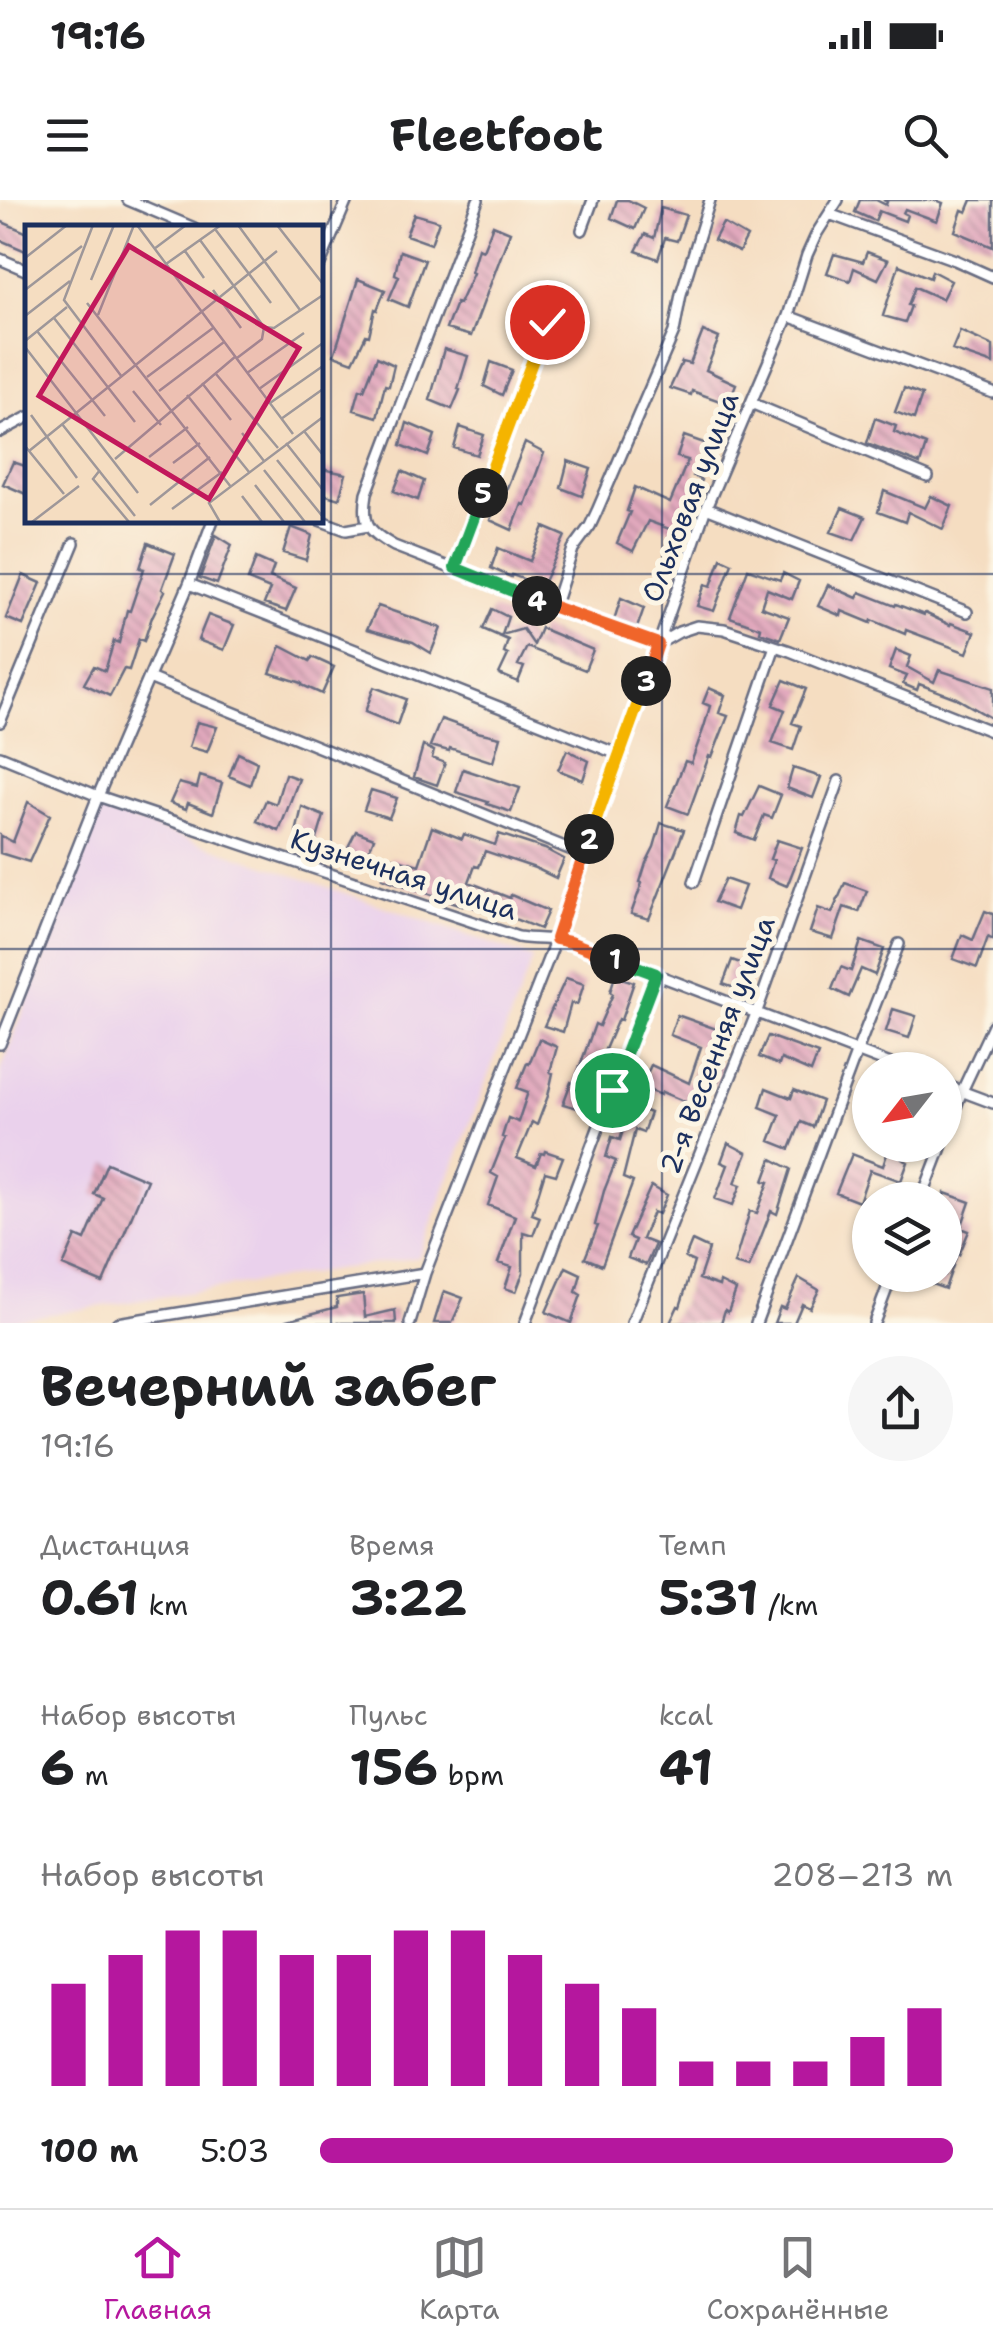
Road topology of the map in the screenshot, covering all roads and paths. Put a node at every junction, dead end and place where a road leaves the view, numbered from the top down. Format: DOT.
graph roads {
  1 [pos="128,200"];
  2 [pos="347,200"];
  3 [pos="478,200"];
  4 [pos="592,200"];
  5 [pos="710,200"];
  6 [pos="838,200"];
  7 [pos="829,214"];
  8 [pos="187,225"];
  9 [pos="582,230"];
  10 [pos="0,259"];
  11 [pos="322,259"];
  12 [pos="25,270"];
  13 [pos="993,277"];
  14 [pos="788,316"];
  15 [pos="547,322"];
  16 [pos="993,393"];
  17 [pos="750,403"];
  18 [pos="25,419"];
  19 [pos="0,432"];
  20 [pos="928,477"];
  21 [pos="706,508"];
  22 [pos="322,521"];
  23 [pos="212,522"];
  24 [pos="368,526"];
  25 [pos="74,543"];
  26 [pos="455,568"];
  27 [pos="189,584"];
  28 [pos="554,608"];
  29 [pos="967,612"];
  30 [pos="658,644"];
  31 [pos="776,646"];
  32 [pos="149,678"];
  33 [pos="0,722"];
  34 [pos="993,732"];
  35 [pos="620,755"];
  36 [pos="0,756"];
  37 [pos="839,781"];
  38 [pos="98,796"];
  39 [pos="584,854"];
  40 [pos="694,882"];
  41 [pos="556,939"];
  42 [pos="899,944"];
  43 [pos="656,974"];
  44 [pos="756,1014"];
  45 [pos="993,1025"];
  46 [pos="0,1044"];
  47 [pos="857,1051"];
  48 [pos="962,1091"];
  49 [pos="993,1103"];
  50 [pos="425,1273"];
  51 [pos="886,1292"];
  52 [pos="118,1323"];
  53 [pos="410,1323"];
  54 [pos="525,1323"];
  55 [pos="632,1323"];
  56 [pos="756,1323"];
  57 [pos="874,1323"];
  1 -- 8 [label="street"];
  2 -- 11 [label="street"];
  3 -- 24 [label="street"];
  4 -- 9 [label="street"];
  5 -- 28 [label="street"];
  6 -- 7 [label="street, Ольховая улица"];
  7 -- 13 [label="street"];
  7 -- 14 [label="street, Ольховая улица"];
  10 -- 12 [label="street"];
  14 -- 16 [label="street"];
  14 -- 17 [label="street, Ольховая улица"];
  15 -- 26 [label="street"];
  17 -- 20 [label="street"];
  17 -- 21 [label="street, Ольховая улица"];
  18 -- 19 [label="street"];
  21 -- 29 [label="street"];
  21 -- 30 [label="street, Ольховая улица"];
  22 -- 24 [label="street"];
  23 -- 27 [label="street"];
  24 -- 26 [label="street"];
  25 -- 33 [label="street"];
  26 -- 28 [label="street"];
  27 -- 32 [label="street"];
  27 -- 35 [label="street"];
  28 -- 30 [label="street"];
  30 -- 31 [label="street"];
  30 -- 35 [label="street, Ольховая улица"];
  31 -- 34 [label="street"];
  31 -- 40 [label="street"];
  32 -- 38 [label="street"];
  32 -- 39 [label="street"];
  35 -- 39 [label="street, Ольховая улица"];
  36 -- 38 [label="street, Кузнечная улица"];
  37 -- 44 [label="street, 2-я Весенняя улица"];
  38 -- 41 [label="street, Кузнечная улица"];
  38 -- 46 [label="street"];
  39 -- 41 [label="street, Ольховая улица"];
  41 -- 43 [label="street, Кузнечная улица"];
  41 -- 50 [label="street, Ольховая улица"];
  42 -- 47 [label="street"];
  43 -- 44 [label="street, Кузнечная улица"];
  43 -- 54 [label="street"];
  44 -- 47 [label="street, Кузнечная улица"];
  44 -- 55 [label="street, 2-я Весенняя улица"];
  45 -- 48 [label="street"];
  47 -- 56 [label="street"];
  48 -- 49 [label="street"];
  50 -- 52 [label="street"];
  50 -- 53 [label="street, Ольховая улица"];
  51 -- 57 [label="street"];
}
